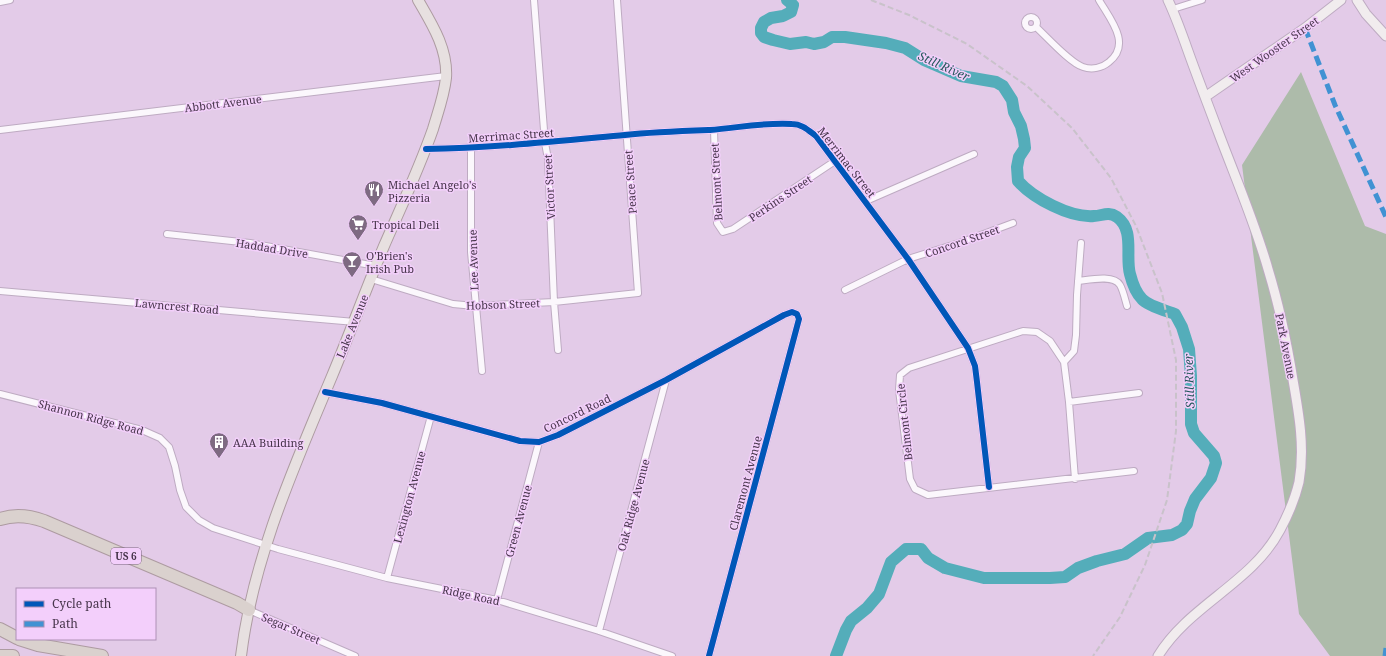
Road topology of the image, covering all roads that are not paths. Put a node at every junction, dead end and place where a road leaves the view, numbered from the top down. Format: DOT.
graph roads {
  1 [pos="10,0"];
  2 [pos="418,0"];
  3 [pos="534,0"];
  4 [pos="617,0"];
  5 [pos="1099,0"];
  6 [pos="1168,0"];
  7 [pos="1202,0"];
  8 [pos="1341,0"];
  9 [pos="1357,0"];
  10 [pos="0,2"];
  11 [pos="1173,9"];
  12 [pos="1036,27"];
  13 [pos="1386,36"];
  14 [pos="446,76"];
  15 [pos="1205,97"];
  16 [pos="0,130"];
  17 [pos="714,130"];
  18 [pos="627,134"];
  19 [pos="545,143"];
  20 [pos="471,148"];
  21 [pos="426,149"];
  22 [pos="974,154"];
  23 [pos="835,161"];
  24 [pos="866,202"];
  25 [pos="1013,223"];
  26 [pos="724,232"];
  27 [pos="167,234"];
  28 [pos="1081,243"];
  29 [pos="908,259"];
  30 [pos="376,266"];
  31 [pos="371,279"];
  32 [pos="1078,281"];
  33 [pos="845,290"];
  34 [pos="0,291"];
  35 [pos="638,293"];
  36 [pos="554,302"];
  37 [pos="475,306"];
  38 [pos="1127,306"];
  39 [pos="797,314"];
  40 [pos="355,322"];
  41 [pos="968,348"];
  42 [pos="558,350"];
  43 [pos="1064,362"];
  44 [pos="482,371"];
  45 [pos="666,380"];
  46 [pos="325,392"];
  47 [pos="1139,393"];
  48 [pos="0,394"];
  49 [pos="1069,402"];
  50 [pos="431,416"];
  51 [pos="539,442"];
  52 [pos="1134,471"];
  53 [pos="1075,478"];
  54 [pos="989,487"];
  55 [pos="0,519"];
  56 [pos="0,527"];
  57 [pos="266,545"];
  58 [pos="387,578"];
  59 [pos="497,600"];
  60 [pos="248,610"];
  61 [pos="0,629"];
  62 [pos="599,631"];
  63 [pos="16,638"];
  64 [pos="21,640"];
  65 [pos="0,656"];
  66 [pos="13,656"];
  67 [pos="102,656"];
  68 [pos="242,656"];
  69 [pos="355,656"];
  70 [pos="672,656"];
  71 [pos="709,656"];
  72 [pos="1158,656"];
  1 -- 10 [label="street"];
  2 -- 14 [label="main road, Lake Avenue"];
  3 -- 19 [label="street, Victor Street"];
  4 -- 18 [label="street, Peace Street"];
  5 -- 12 [label="street"];
  6 -- 11 [label="main road, Park Avenue"];
  7 -- 11 [label="street"];
  8 -- 15 [label="main road, West Wooster Street"];
  9 -- 13 [label="main road"];
  11 -- 15 [label="main road, Park Avenue"];
  14 -- 16 [label="street, Abbott Avenue"];
  14 -- 21 [label="main road, Lake Avenue"];
  15 -- 72 [label="main road, Park Avenue"];
  17 -- 18 [label="street, Merrimac Street"];
  17 -- 23 [label="street, Merrimac Street"];
  17 -- 26 [label="street, Belmont Street"];
  18 -- 19 [label="street, Merrimac Street"];
  18 -- 35 [label="street, Peace Street"];
  19 -- 20 [label="street, Merrimac Street"];
  19 -- 36 [label="street, Victor Street"];
  20 -- 21 [label="street, Merrimac Street"];
  20 -- 37 [label="street, Lee Avenue"];
  21 -- 30 [label="main road, Lake Avenue"];
  22 -- 24 [label="street"];
  23 -- 24 [label="street, Merrimac Street"];
  23 -- 26 [label="street, Perkins Street"];
  24 -- 29 [label="street, Merrimac Street"];
  25 -- 29 [label="street, Concord Street"];
  27 -- 30 [label="street, Haddad Drive"];
  28 -- 32 [label="street"];
  29 -- 33 [label="street, Concord Street"];
  29 -- 41 [label="street, Merrimac Street"];
  30 -- 31 [label="main road, Lake Avenue"];
  31 -- 37 [label="street, Hobson Street"];
  31 -- 40 [label="main road, Lake Avenue"];
  32 -- 38 [label="street"];
  32 -- 43 [label="street"];
  34 -- 40 [label="street, Lawncrest Road"];
  35 -- 36 [label="street, Hobson Street"];
  36 -- 37 [label="street, Hobson Street"];
  36 -- 42 [label="street, Victor Street"];
  37 -- 44 [label="street, Lee Avenue"];
  39 -- 45 [label="street, Concord Road"];
  39 -- 71 [label="street, Claremont Avenue"];
  40 -- 46 [label="main road, Lake Avenue"];
  41 -- 43 [label="street, Belmont Circle"];
  41 -- 54 [label="street, Merrimac Street"];
  41 -- 54 [label="street, Belmont Circle"];
  43 -- 49 [label="street, Belmont Circle"];
  45 -- 51 [label="street, Concord Road"];
  45 -- 62 [label="street, Oak Ridge Avenue"];
  46 -- 50 [label="street, Concord Road"];
  46 -- 57 [label="main road, Lake Avenue"];
  47 -- 49 [label="street"];
  48 -- 57 [label="street, Shannon Ridge Road"];
  49 -- 53 [label="street, Belmont Circle"];
  50 -- 51 [label="street, Concord Road"];
  50 -- 58 [label="street, Lexington Avenue"];
  51 -- 59 [label="street, Green Avenue"];
  52 -- 53 [label="street, Belmont Circle"];
  53 -- 54 [label="street, Belmont Circle"];
  55 -- 60 [label="highway, US 6"];
  56 -- 60 [label="highway"];
  57 -- 58 [label="street, Ridge Road"];
  57 -- 60 [label="main road, Lake Avenue"];
  58 -- 59 [label="street, Ridge Road"];
  59 -- 62 [label="street, Ridge Road"];
  60 -- 68 [label="main road, Lake Avenue"];
  60 -- 69 [label="street, Segar Street"];
  61 -- 63 [label="highway"];
  62 -- 70 [label="street, Ridge Road"];
  64 -- 67 [label="highway"];
  65 -- 66 [label="highway"];
}
